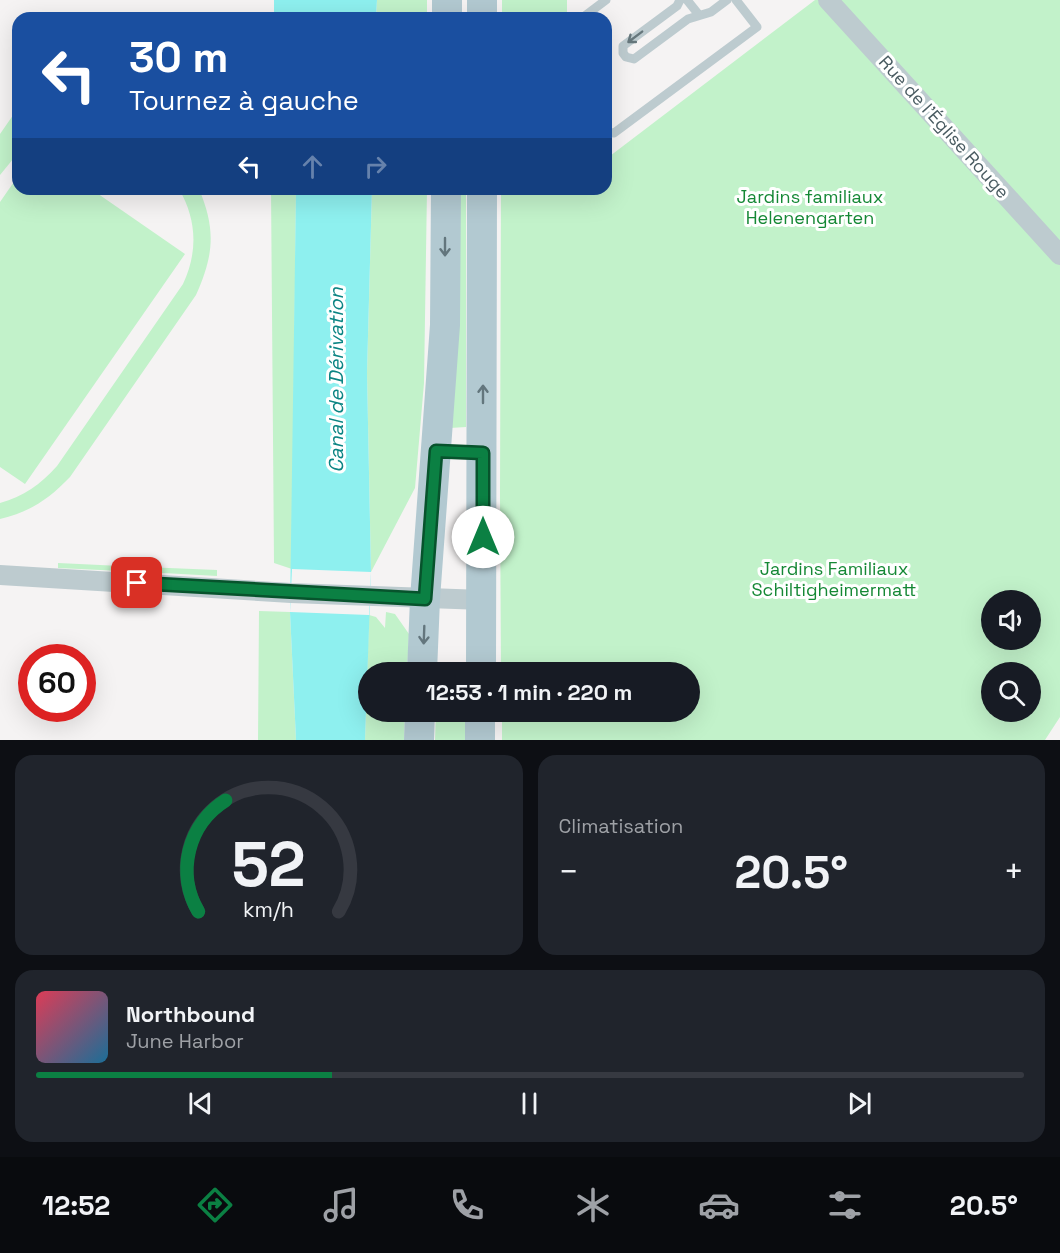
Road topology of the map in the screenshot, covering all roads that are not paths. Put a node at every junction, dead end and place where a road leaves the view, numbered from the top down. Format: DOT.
graph roads {
  1 [pos="606,0"];
  2 [pos="680,0"];
  3 [pos="687,0"];
  4 [pos="728,0"];
  5 [pos="736,0"];
  6 [pos="828,0"];
  7 [pos="590,12"];
  8 [pos="699,15"];
  9 [pos="612,133"];
  10 [pos="446,195"];
  11 [pos="482,195"];
  12 [pos="1060,255"];
  13 [pos="436,451"];
  14 [pos="483,453"];
  15 [pos="0,576"];
  16 [pos="425,599"];
  17 [pos="483,600"];
  18 [pos="422,662"];
  19 [pos="481,662"];
  20 [pos="420,722"];
  21 [pos="480,722"];
  22 [pos="419,740"];
  23 [pos="480,740"];
  1 -- 7 [label="lane"];
  2 -- 8 [label="lane, one-way"];
  3 -- 8 [label="lane"];
  4 -- 8 [label="lane"];
  5 -- 9 [label="lane"];
  6 -- 12 [label="street, Rue de l'Église Rouge"];
  10 -- 13 [label="main road, one-way"];
  14 -- 11 [label="main road, one-way"];
  13 -- 14 [label="lane"];
  13 -- 16 [label="main road"];
  14 -- 17 [label="main road"];
  15 -- 16 [label="street"];
  16 -- 17 [label="street"];
  16 -- 18 [label="main road, one-way"];
  17 -- 19 [label="main road"];
  20 -- 22 [label="main road"];
  21 -- 23 [label="main road"];
}
